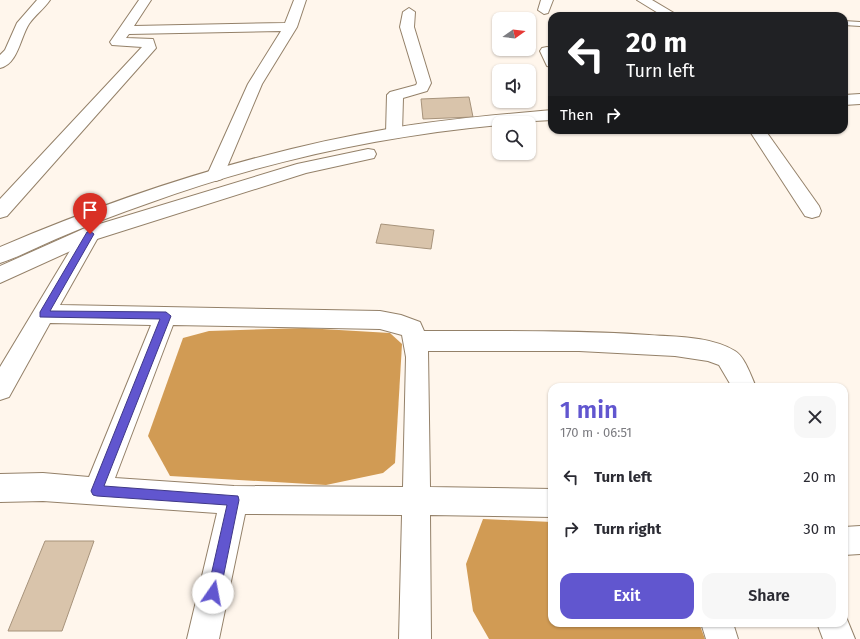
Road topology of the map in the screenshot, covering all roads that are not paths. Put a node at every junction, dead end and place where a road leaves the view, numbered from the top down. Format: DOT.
graph roads {
  1 [pos="44,0"];
  2 [pos="145,0"];
  3 [pos="300,0"];
  4 [pos="643,0"];
  5 [pos="409,12"];
  6 [pos="666,12"];
  7 [pos="848,23"];
  8 [pos="860,24"];
  9 [pos="290,27"];
  10 [pos="126,30"];
  11 [pos="0,64"];
  12 [pos="860,90"];
  13 [pos="848,91"];
  14 [pos="860,99"];
  15 [pos="848,100"];
  16 [pos="548,115"];
  17 [pos="548,127"];
  18 [pos="536,128"];
  19 [pos="394,133"];
  20 [pos="492,133"];
  21 [pos="761,134"];
  22 [pos="216,175"];
  23 [pos="0,211"];
  24 [pos="812,211"];
  25 [pos="90,234"];
  26 [pos="0,255"];
  27 [pos="0,275"];
  28 [pos="43,314"];
  29 [pos="166,316"];
  30 [pos="415,341"];
  31 [pos="742,383"];
  32 [pos="0,389"];
  33 [pos="0,488"];
  34 [pos="97,491"];
  35 [pos="234,500"];
  36 [pos="416,501"];
  37 [pos="548,503"];
  38 [pos="860,540"];
  39 [pos="848,541"];
  40 [pos="718,627"];
  41 [pos="834,627"];
  42 [pos="203,639"];
  43 [pos="415,639"];
  44 [pos="722,639"];
  45 [pos="839,639"];
  1 -- 11 [label="street"];
  2 -- 10 [label="street"];
  3 -- 9 [label="street"];
  4 -- 6 [label="street"];
  5 -- 19 [label="street"];
  7 -- 8 [label="lane"];
  9 -- 10 [label="street"];
  9 -- 22 [label="street"];
  10 -- 23 [label="street"];
  12 -- 13 [label="street"];
  14 -- 15 [label="street"];
  16 -- 19 [label="street"];
  17 -- 18 [label="street"];
  19 -- 22 [label="street"];
  20 -- 25 [label="street"];
  21 -- 24 [label="street"];
  22 -- 26 [label="street"];
  25 -- 27 [label="street"];
  25 -- 28 [label="street"];
  28 -- 29 [label="street"];
  28 -- 32 [label="street"];
  29 -- 30 [label="street"];
  29 -- 34 [label="street"];
  30 -- 31 [label="street"];
  30 -- 36 [label="street"];
  33 -- 34 [label="street"];
  34 -- 35 [label="street"];
  35 -- 36 [label="street"];
  35 -- 42 [label="street"];
  36 -- 37 [label="street"];
  36 -- 43 [label="street"];
  38 -- 39 [label="street"];
  40 -- 44 [label="street"];
  41 -- 45 [label="street"];
}
